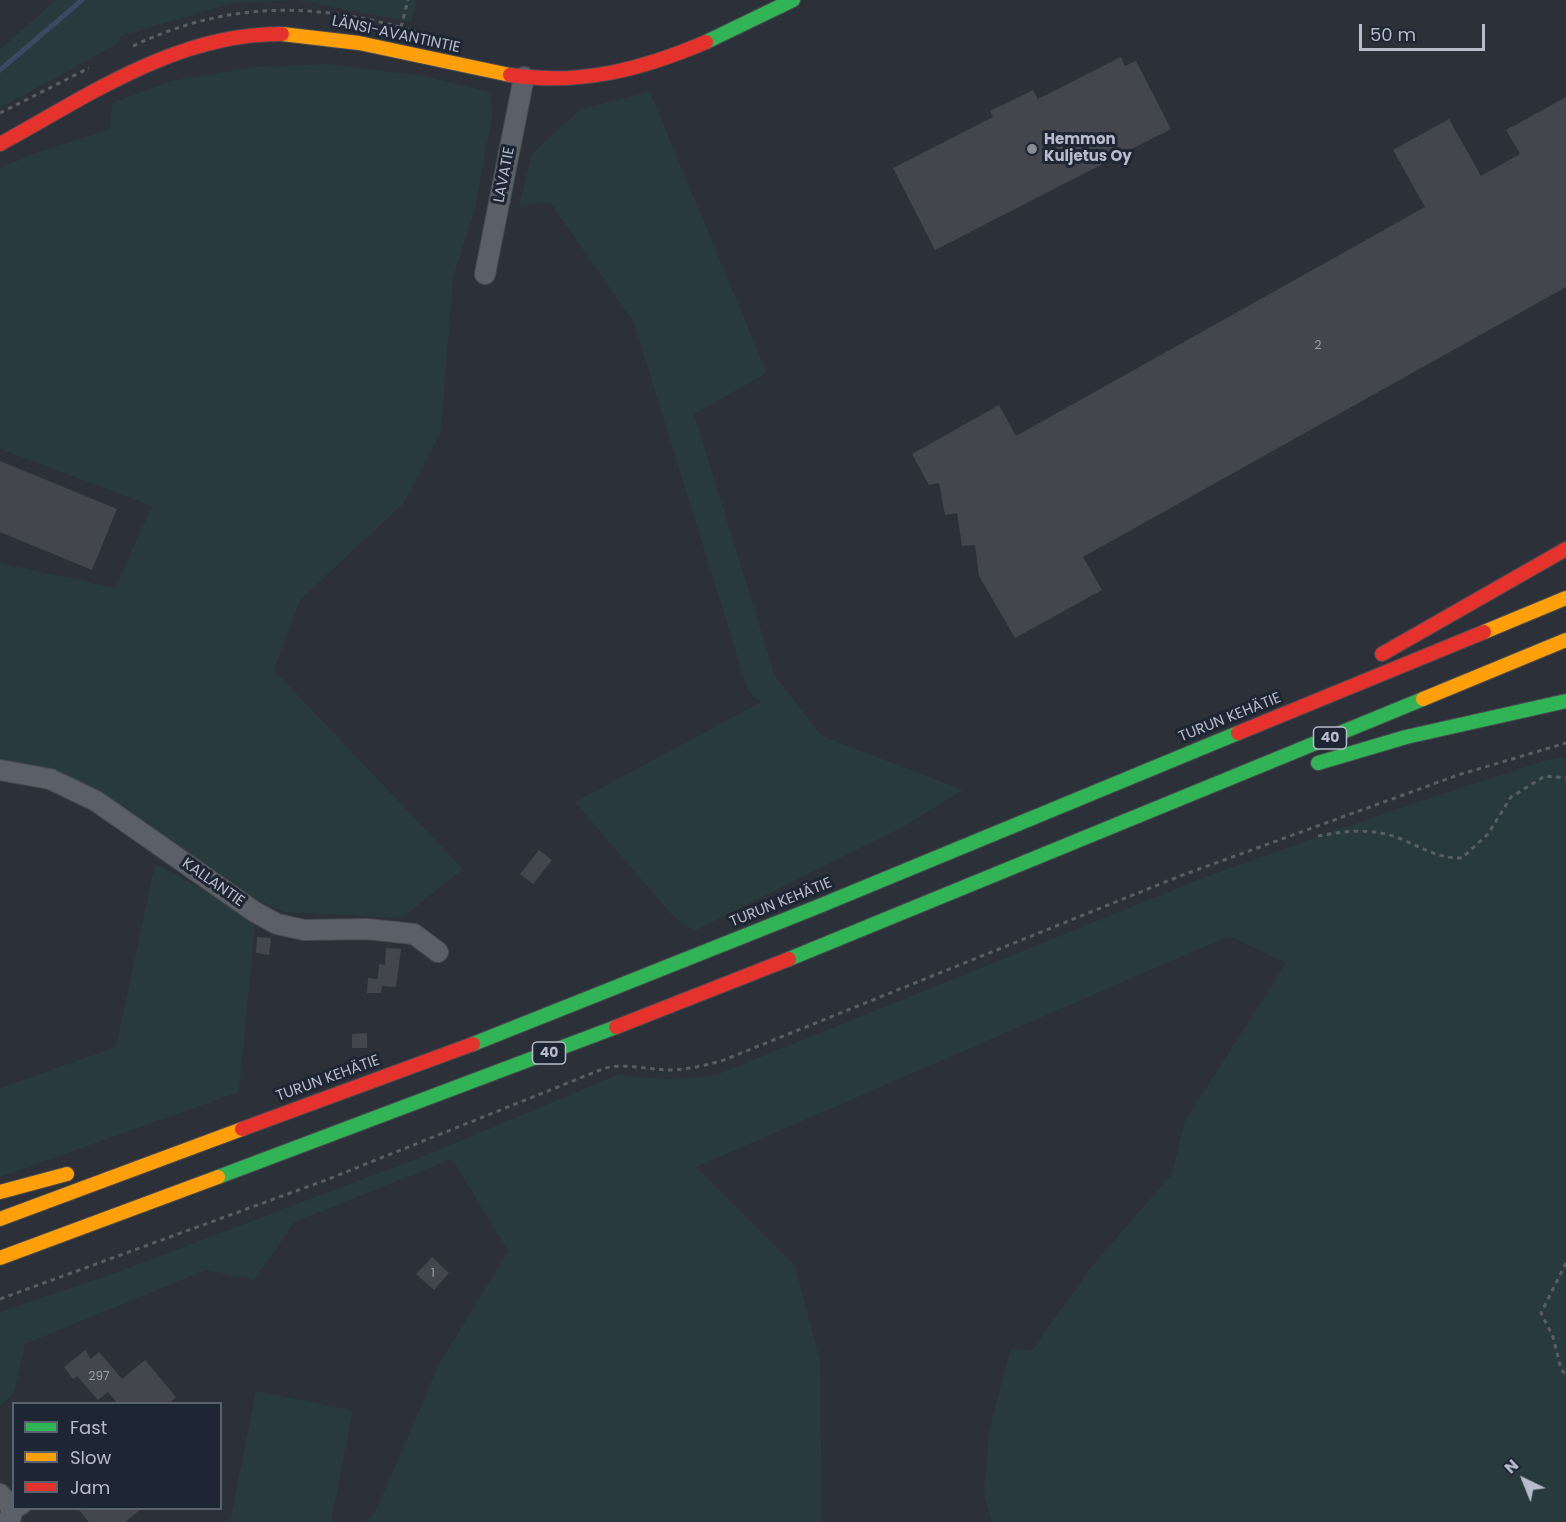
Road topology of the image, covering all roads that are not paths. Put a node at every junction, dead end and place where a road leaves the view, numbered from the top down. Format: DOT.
graph roads {
  1 [pos="793,0"];
  2 [pos="524,77"];
  3 [pos="0,144"];
  4 [pos="485,274"];
  5 [pos="1566,549"];
  6 [pos="1566,598"];
  7 [pos="1566,640"];
  8 [pos="1374,658"];
  9 [pos="1345,673"];
  10 [pos="1566,700"];
  11 [pos="1244,729"];
  12 [pos="1304,767"];
  13 [pos="0,770"];
  14 [pos="1259,782"];
  15 [pos="1093,835"];
  16 [pos="438,952"];
  17 [pos="240,1128"];
  18 [pos="105,1164"];
  19 [pos="82,1170"];
  20 [pos="0,1192"];
  21 [pos="0,1219"];
  22 [pos="0,1258"];
  23 [pos="0,1494"];
  24 [pos="14,1516"];
  1 -- 2 [label="main road, LÄNSI-AVANTINTIE"];
  2 -- 3 [label="main road, LÄNSI-AVANTINTIE"];
  2 -- 4 [label="street, LAVATIE"];
  5 -- 8 [label="main road"];
  6 -- 11 [label="main road, TURUN KEHÄTIE / 40"];
  7 -- 15 [label="main road, 40"];
  9 -- 11 [label="main road"];
  10 -- 12 [label="main road"];
  11 -- 17 [label="main road, TURUN KEHÄTIE / 40"];
  13 -- 16 [label="street, KALLANTIE"];
  14 -- 15 [label="main road"];
  15 -- 22 [label="main road, 40"];
  17 -- 18 [label="main road"];
  17 -- 21 [label="main road, TURUN KEHÄTIE / 40"];
  19 -- 20 [label="main road"];
  23 -- 24 [label="street"];
}
